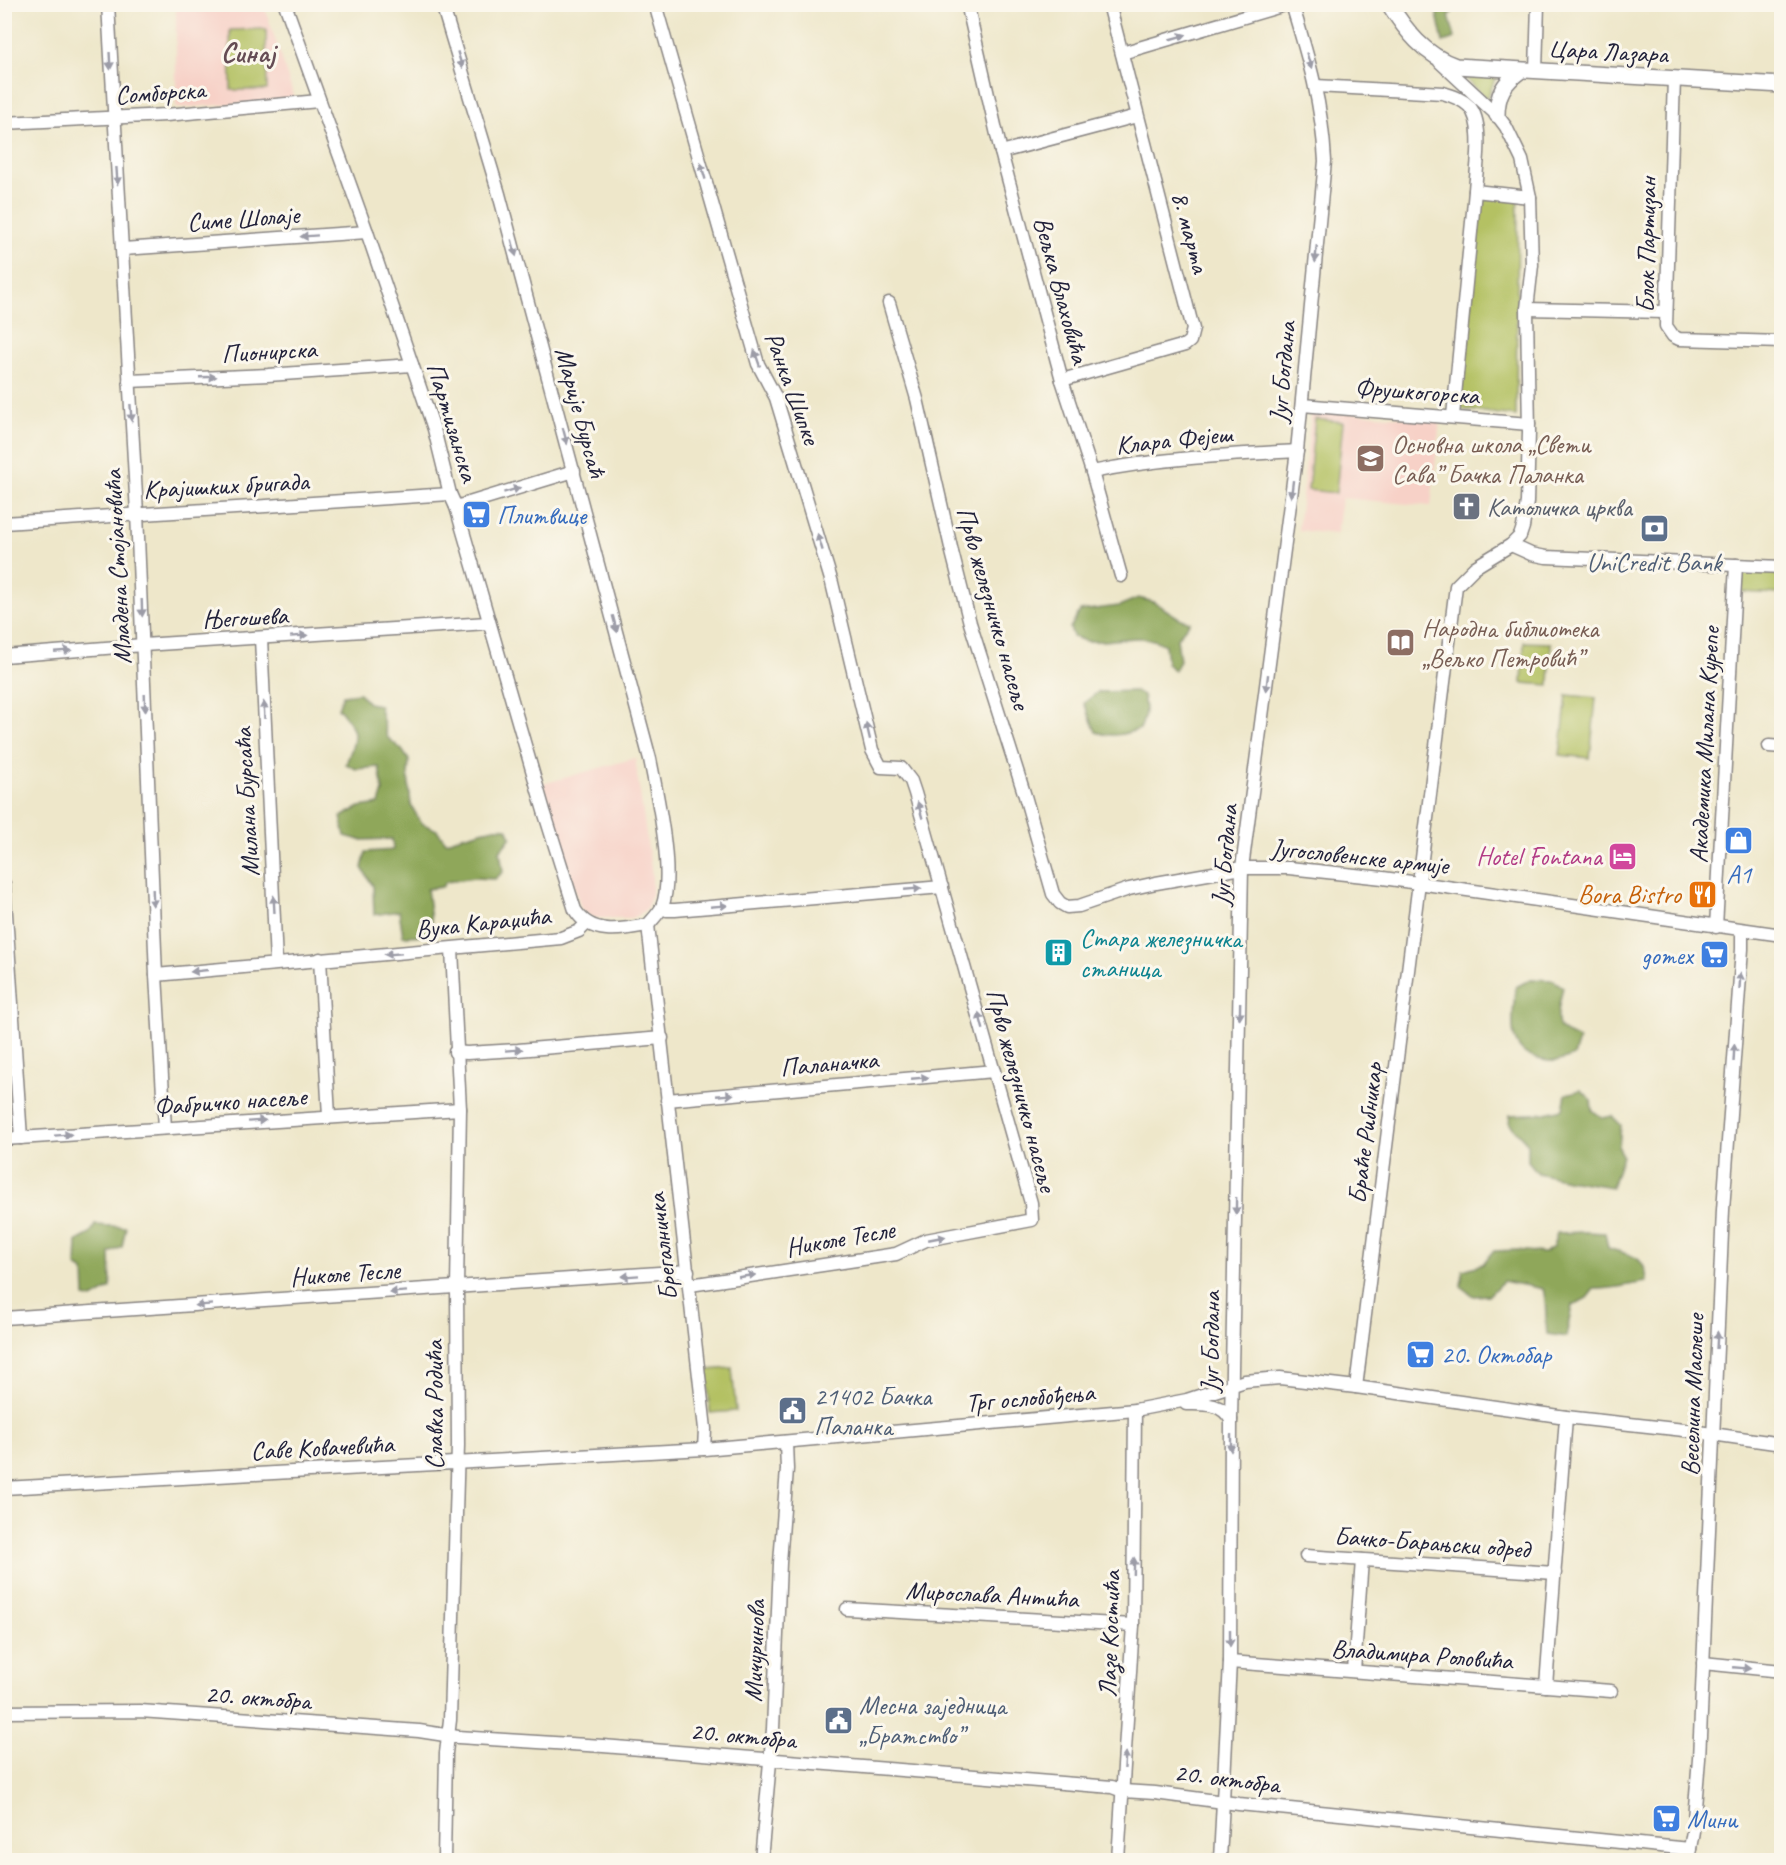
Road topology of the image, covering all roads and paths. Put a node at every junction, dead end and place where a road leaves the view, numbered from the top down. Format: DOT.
graph roads {
  1 [pos="108,4"];
  2 [pos="285,4"];
  3 [pos="442,4"];
  4 [pos="655,4"];
  5 [pos="1109,4"];
  6 [pos="1288,4"];
  7 [pos="1292,4"];
  8 [pos="1389,4"];
  9 [pos="1538,4"];
  10 [pos="969,12"];
  11 [pos="1122,53"];
  12 [pos="1434,57"];
  13 [pos="1520,71"];
  14 [pos="1536,71"];
  15 [pos="1674,79"];
  16 [pos="1782,85"];
  17 [pos="1316,86"];
  18 [pos="319,101"];
  19 [pos="1497,115"];
  20 [pos="1137,116"];
  21 [pos="113,118"];
  22 [pos="4,123"];
  23 [pos="1001,152"];
  24 [pos="1475,191"];
  25 [pos="1530,197"];
  26 [pos="367,232"];
  27 [pos="123,249"];
  28 [pos="889,303"];
  29 [pos="1527,309"];
  30 [pos="1665,312"];
  31 [pos="1782,342"];
  32 [pos="412,365"];
  33 [pos="1062,380"];
  34 [pos="129,381"];
  35 [pos="1302,405"];
  36 [pos="1453,416"];
  37 [pos="1529,424"];
  38 [pos="1297,451"];
  39 [pos="574,471"];
  40 [pos="1092,472"];
  41 [pos="450,494"];
  42 [pos="456,507"];
  43 [pos="137,513"];
  44 [pos="4,523"];
  45 [pos="1511,545"];
  46 [pos="1736,565"];
  47 [pos="1782,567"];
  48 [pos="1121,576"];
  49 [pos="488,623"];
  50 [pos="261,639"];
  51 [pos="143,645"];
  52 [pos="4,656"];
  53 [pos="1768,746"];
  54 [pos="1782,747"];
  55 [pos="901,768"];
  56 [pos="1242,868"];
  57 [pos="4,884"];
  58 [pos="1419,884"];
  59 [pos="942,887"];
  60 [pos="1079,906"];
  61 [pos="662,907"];
  62 [pos="586,924"];
  63 [pos="648,925"];
  64 [pos="1716,927"];
  65 [pos="1742,930"];
  66 [pos="1782,935"];
  67 [pos="452,949"];
  68 [pos="7,954"];
  69 [pos="321,959"];
  70 [pos="276,963"];
  71 [pos="156,975"];
  72 [pos="662,1038"];
  73 [pos="455,1052"];
  74 [pos="994,1071"];
  75 [pos="667,1100"];
  76 [pos="460,1108"];
  77 [pos="329,1116"];
  78 [pos="165,1128"];
  79 [pos="21,1137"];
  80 [pos="4,1139"];
  81 [pos="1032,1220"];
  82 [pos="688,1272"];
  83 [pos="690,1285"];
  84 [pos="457,1287"];
  85 [pos="4,1318"];
  86 [pos="1232,1385"];
  87 [pos="1356,1387"];
  88 [pos="1169,1405"];
  89 [pos="1135,1410"];
  90 [pos="1566,1417"];
  91 [pos="1231,1419"];
  92 [pos="1713,1434"];
  93 [pos="786,1443"];
  94 [pos="1782,1444"];
  95 [pos="704,1449"];
  96 [pos="457,1463"];
  97 [pos="4,1488"];
  98 [pos="1306,1556"];
  99 [pos="1362,1560"];
  100 [pos="1555,1573"];
  101 [pos="847,1609"];
  102 [pos="1133,1625"];
  103 [pos="1230,1662"];
  104 [pos="1703,1664"];
  105 [pos="1354,1671"];
  106 [pos="1782,1671"];
  107 [pos="1546,1686"];
  108 [pos="1611,1691"];
  109 [pos="4,1712"];
  110 [pos="448,1735"];
  111 [pos="770,1761"];
  112 [pos="1123,1791"];
  113 [pos="1224,1801"];
  114 [pos="1689,1855"];
  115 [pos="444,1860"];
  116 [pos="761,1860"];
  117 [pos="1118,1860"];
  118 [pos="1220,1860"];
  1 -- 21 [label="street, Младена Стојановића, one-way"];
  2 -- 18 [label="street, Партизанска"];
  3 -- 39 [label="street, Марије Бурсаћ, one-way"];
  55 -- 4 [label="street, Ранка Шипке, one-way"];
  5 -- 11 [label="street, 8. марта"];
  11 -- 6 [label="street, one-way"];
  7 -- 17 [label="street, Југ Богдана, one-way"];
  8 -- 12 [label="main road"];
  9 -- 14 [label="street"];
  10 -- 23 [label="street, Вељка Влаховића"];
  11 -- 20 [label="street, 8. марта"];
  12 -- 13 [label="main road, Цара Лазара"];
  12 -- 19 [label="street"];
  13 -- 14 [label="main road, Цара Лазара"];
  13 -- 19 [label="main road"];
  14 -- 15 [label="main road, Цара Лазара"];
  15 -- 16 [label="main road, Цара Лазара"];
  15 -- 30 [label="street, Блок Партизан"];
  17 -- 24 [label="street"];
  17 -- 35 [label="street, Југ Богдана, one-way"];
  18 -- 21 [label="street, Сомборска"];
  18 -- 26 [label="street, Партизанска"];
  19 -- 25 [label="street"];
  20 -- 23 [label="street"];
  20 -- 33 [label="street, 8. марта"];
  21 -- 22 [label="street, Сомборска"];
  21 -- 27 [label="street, Младена Стојановића, one-way"];
  23 -- 33 [label="street, Вељка Влаховића"];
  24 -- 25 [label="street"];
  24 -- 36 [label="street"];
  25 -- 29 [label="street"];
  26 -- 27 [label="street, Симе Шолаје, one-way"];
  26 -- 32 [label="street, Партизанска"];
  27 -- 34 [label="street, Младена Стојановића"];
  28 -- 60 [label="street, Прво железничко насеље"];
  29 -- 30 [label="street"];
  29 -- 37 [label="street"];
  30 -- 31 [label="street, Блок Партизан"];
  34 -- 32 [label="street, Пионирска, one-way"];
  32 -- 41 [label="street, Партизанска"];
  33 -- 40 [label="street, Вељка Влаховића"];
  34 -- 43 [label="street, Младена Стојановића, one-way"];
  35 -- 36 [label="street, Фрушкогорска"];
  35 -- 38 [label="street, Југ Богдана"];
  36 -- 37 [label="street, Фрушкогорска"];
  37 -- 45 [label="street"];
  38 -- 40 [label="street, Клара Фејеш"];
  38 -- 56 [label="street, Југ Богдана, one-way"];
  42 -- 39 [label="street, one-way"];
  39 -- 61 [label="street, Марије Бурсаћ, one-way"];
  40 -- 48 [label="street, Вељка Влаховића"];
  41 -- 42 [label="street, Партизанска"];
  41 -- 43 [label="street, Крајишких бригада"];
  42 -- 49 [label="street, Партизанска"];
  43 -- 44 [label="street, Крајишких бригада"];
  43 -- 51 [label="street, Младена Стојановића, one-way"];
  45 -- 46 [label="street"];
  45 -- 58 [label="street, Браће Рибникар"];
  46 -- 47 [label="street"];
  46 -- 64 [label="street, Академика Милана Курепе"];
  50 -- 49 [label="street, Његошева, one-way"];
  49 -- 62 [label="street, Партизанска"];
  50 -- 51 [label="street, Његошева"];
  70 -- 50 [label="street, Милана Бурсаћа, one-way"];
  52 -- 51 [label="street, Његошева, one-way"];
  51 -- 71 [label="street, Младена Стојановића, one-way"];
  53 -- 54 [label="street"];
  59 -- 55 [label="street, Прво железничко насеље, one-way"];
  56 -- 58 [label="street, Југословенске армије"];
  56 -- 60 [label="street, Југословенске армије"];
  56 -- 86 [label="street, Југ Богдана, one-way"];
  57 -- 68 [label="street"];
  58 -- 64 [label="street, Југословенске армије"];
  58 -- 87 [label="street, Браће Рибникар"];
  61 -- 59 [label="street, one-way"];
  74 -- 59 [label="street, Прво железничко насеље, one-way"];
  61 -- 63 [label="street"];
  62 -- 63 [label="street, Вука Караџића"];
  62 -- 67 [label="street, Вука Караџића"];
  63 -- 72 [label="street, Брегалничка"];
  64 -- 65 [label="street, Југословенске армије"];
  65 -- 66 [label="street, Југословенске армије"];
  92 -- 65 [label="street, Веселина Маслеше, one-way"];
  67 -- 69 [label="street, Вука Караџића, one-way"];
  67 -- 73 [label="street, Славка Родића"];
  68 -- 79 [label="street"];
  69 -- 70 [label="street, Вука Караџића"];
  69 -- 77 [label="street"];
  70 -- 71 [label="street, Вука Караџића, one-way"];
  71 -- 78 [label="street, Младена Стојановића"];
  73 -- 72 [label="street, one-way"];
  72 -- 75 [label="street, Брегалничка"];
  73 -- 76 [label="street, Славка Родића"];
  75 -- 74 [label="street, Паланачка, one-way"];
  74 -- 81 [label="street, Прво железничко насеље"];
  75 -- 82 [label="street, Брегалничка"];
  76 -- 77 [label="street, Фабричко насеље"];
  76 -- 84 [label="street, Славка Родића"];
  78 -- 77 [label="street, Фабричко насеље, one-way"];
  79 -- 78 [label="street, Фабричко насеље, one-way"];
  79 -- 80 [label="street, Фабричко насеље"];
  83 -- 81 [label="street, Николе Тесле, one-way"];
  82 -- 83 [label="street, Брегалничка"];
  82 -- 84 [label="street, Николе Тесле, one-way"];
  83 -- 95 [label="street, Брегалничка"];
  84 -- 85 [label="street, Николе Тесле, one-way"];
  84 -- 96 [label="street, Славка Родића"];
  86 -- 87 [label="street, Трг ослобођења"];
  86 -- 88 [label="street, Трг ослобођења"];
  86 -- 91 [label="street, Југ Богдана"];
  87 -- 90 [label="street, Трг ослобођења"];
  88 -- 89 [label="street, Трг ослобођења"];
  88 -- 91 [label="street, Трг ослобођења"];
  89 -- 93 [label="street, Трг ослобођења"];
  102 -- 89 [label="street, Лазе Костића, one-way"];
  90 -- 92 [label="street, Трг ослобођења"];
  90 -- 100 [label="street"];
  91 -- 103 [label="street, Југ Богдана, one-way"];
  92 -- 94 [label="street, Трг ослобођења"];
  92 -- 104 [label="street, Веселина Маслеше"];
  93 -- 95 [label="street, Саве Ковачевића"];
  93 -- 111 [label="street, Мичуринова"];
  95 -- 96 [label="street, Саве Ковачевића"];
  96 -- 97 [label="street, Саве Ковачевића"];
  96 -- 110 [label="street, Славка Родића"];
  98 -- 99 [label="street, Бачко-Барањски одред"];
  99 -- 100 [label="street, Бачко-Барањски одред"];
  99 -- 105 [label="street"];
  100 -- 107 [label="street"];
  101 -- 102 [label="street, Мирослава Антића"];
  112 -- 102 [label="street, Лазе Костића, one-way"];
  103 -- 105 [label="street, Владимира Роловића"];
  103 -- 113 [label="street, Југ Богдана"];
  104 -- 106 [label="street, one-way"];
  104 -- 114 [label="street, Веселина Маслеше"];
  105 -- 107 [label="street, Владимира Роловића"];
  107 -- 108 [label="street, Владимира Роловића"];
  109 -- 110 [label="street, 20. октобра"];
  110 -- 111 [label="street, 20. октобра"];
  110 -- 115 [label="street, Славка Родића"];
  111 -- 112 [label="street, 20. октобра"];
  111 -- 116 [label="street, Мичуринова"];
  112 -- 113 [label="street, 20. октобра"];
  112 -- 117 [label="street, Лазе Костића"];
  113 -- 114 [label="street, 20. октобра"];
  113 -- 118 [label="street, Југ Богдана"];
}
